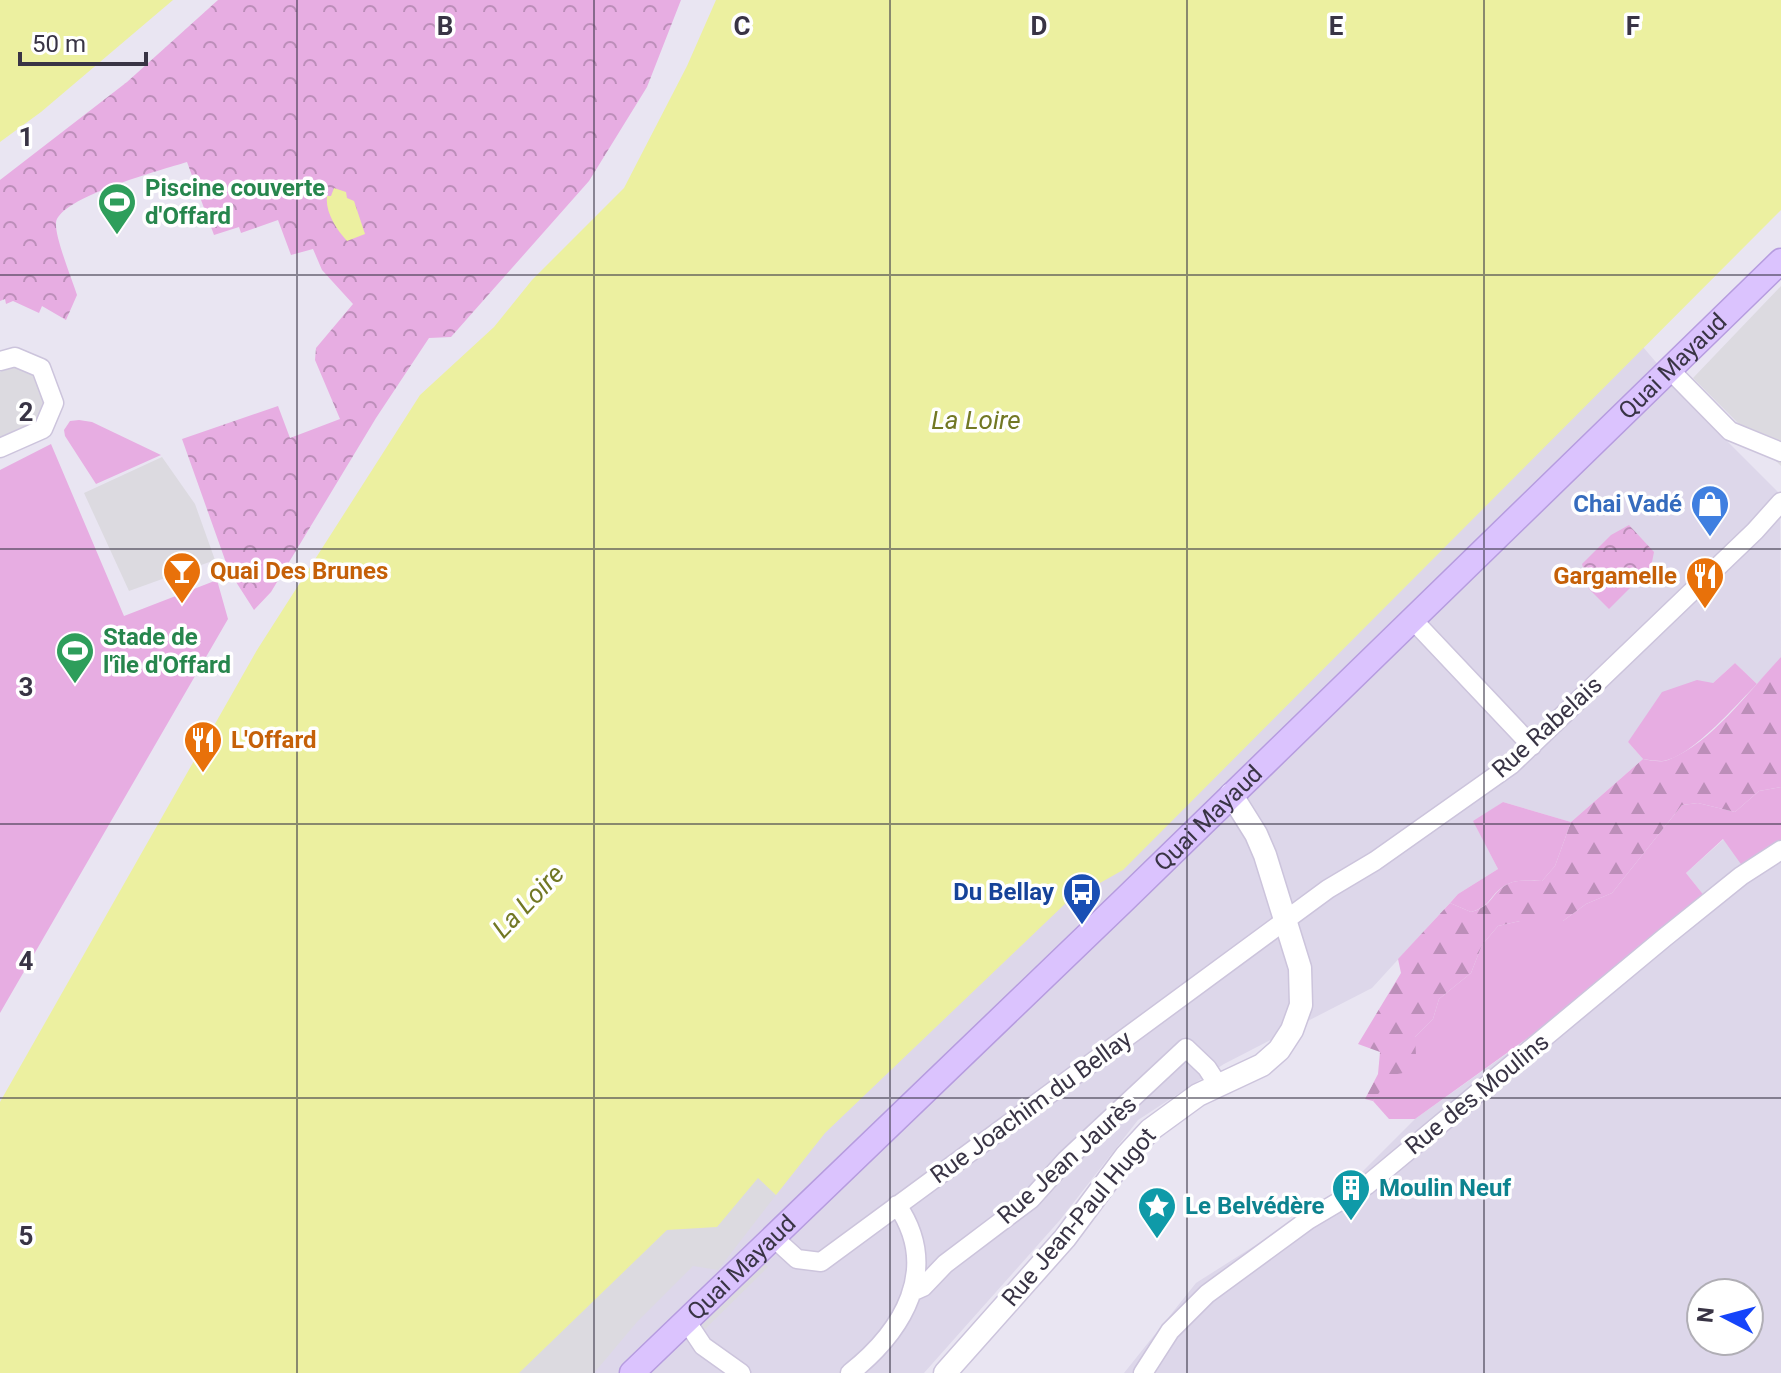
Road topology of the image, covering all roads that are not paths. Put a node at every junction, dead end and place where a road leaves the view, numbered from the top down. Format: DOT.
graph roads {
  1 [pos="1781,261"];
  2 [pos="0,361"];
  3 [pos="1669,369"];
  4 [pos="0,448"];
  5 [pos="1781,452"];
  6 [pos="1781,502"];
  7 [pos="1412,619"];
  8 [pos="1532,746"];
  9 [pos="1231,794"];
  10 [pos="1781,850"];
  11 [pos="1287,920"];
  12 [pos="1218,1085"];
  13 [pos="897,1205"];
  14 [pos="774,1238"];
  15 [pos="914,1291"];
  16 [pos="687,1322"];
  17 [pos="855,1370"];
  18 [pos="632,1373"];
  19 [pos="741,1373"];
  20 [pos="945,1373"];
  21 [pos="1143,1373"];
  1 -- 3 [label="main road, Quai Mayaud"];
  2 -- 4 [label="street"];
  3 -- 5 [label="street"];
  3 -- 7 [label="main road, Quai Mayaud"];
  6 -- 8 [label="street, Rue Rabelais"];
  7 -- 8 [label="street"];
  7 -- 9 [label="main road, Quai Mayaud"];
  8 -- 11 [label="street, Rue Rabelais"];
  9 -- 11 [label="street, Rue Jean-Paul Hugot"];
  9 -- 14 [label="main road, Quai Mayaud"];
  10 -- 21 [label="street, Rue des Moulins"];
  11 -- 12 [label="street, Rue Jean-Paul Hugot"];
  11 -- 13 [label="street, Rue Joachim du Bellay"];
  12 -- 15 [label="street, Rue Jean Jaurès"];
  12 -- 20 [label="street, Rue Jean-Paul Hugot"];
  13 -- 14 [label="street, Rue Joachim du Bellay"];
  13 -- 15 [label="street"];
  14 -- 16 [label="main road, Quai Mayaud"];
  15 -- 17 [label="street, Rue Jean Jaurès"];
  16 -- 18 [label="main road, Quai Mayaud"];
  16 -- 19 [label="street"];
}
